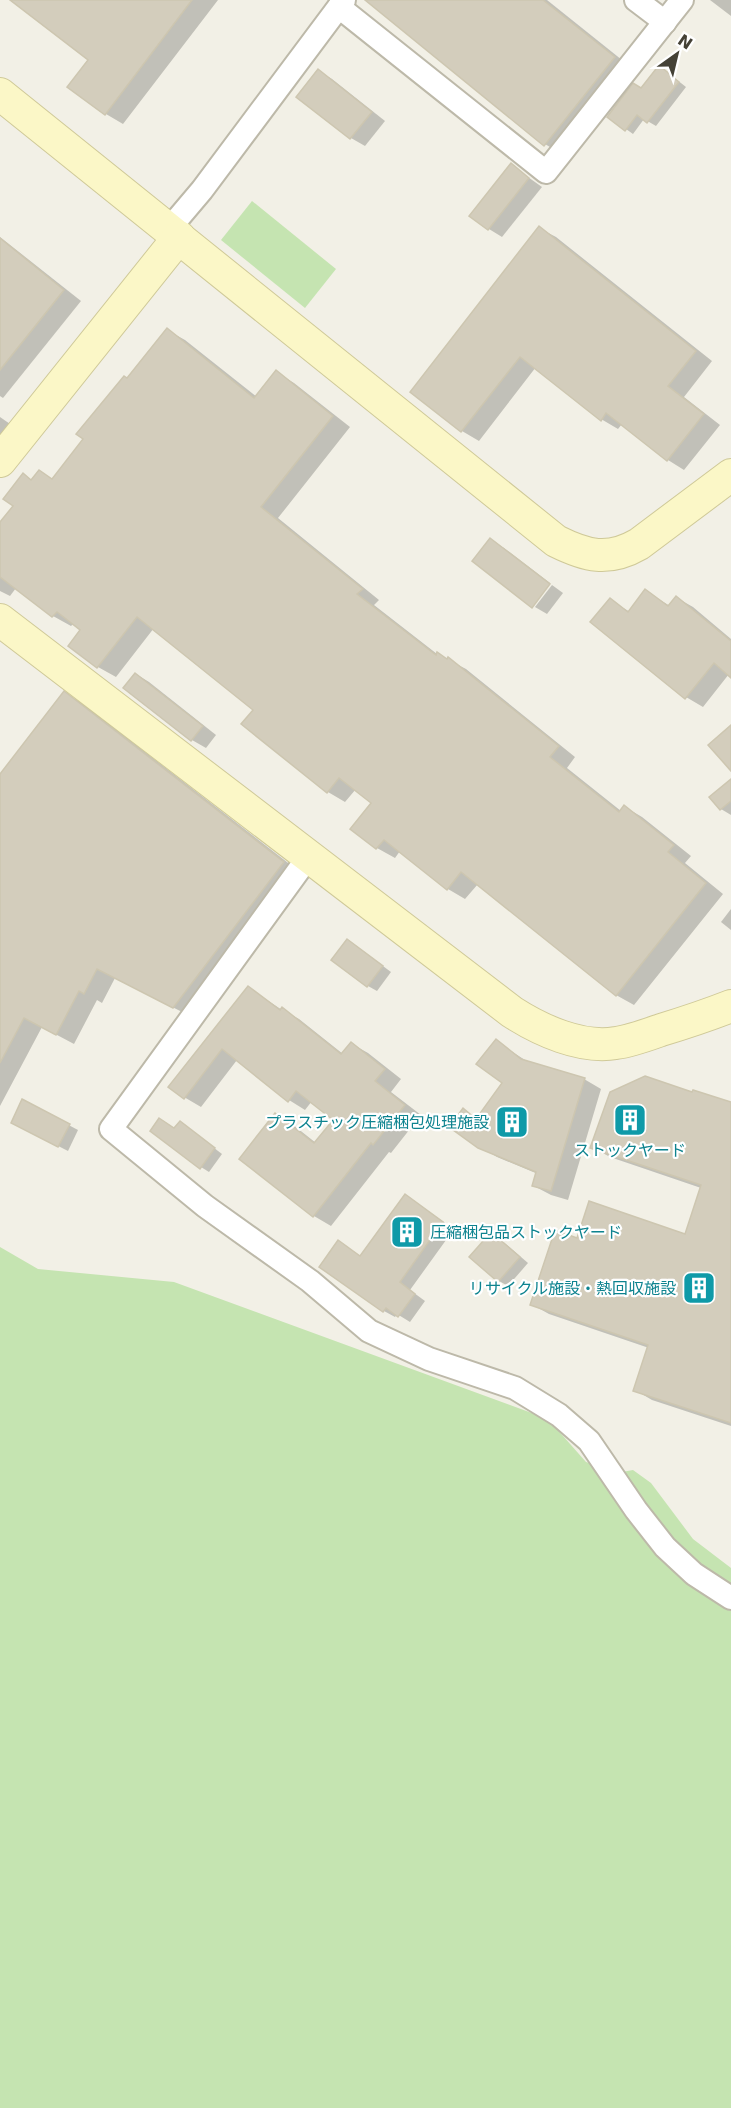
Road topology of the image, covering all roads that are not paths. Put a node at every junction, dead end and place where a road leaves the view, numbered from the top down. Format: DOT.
graph roads {
  1 [pos="636,0"];
  2 [pos="682,0"];
  3 [pos="342,3"];
  4 [pos="665,22"];
  5 [pos="0,94"];
  6 [pos="174,233"];
  7 [pos="0,461"];
  8 [pos="731,474"];
  9 [pos="0,620"];
  10 [pos="309,856"];
  11 [pos="731,1006"];
  12 [pos="731,1598"];
  1 -- 4 [label="street"];
  2 -- 4 [label="street"];
  3 -- 4 [label="street"];
  3 -- 6 [label="street"];
  5 -- 6 [label="street"];
  6 -- 7 [label="street"];
  6 -- 8 [label="street"];
  9 -- 10 [label="street"];
  10 -- 11 [label="street"];
  10 -- 12 [label="street"];
}
